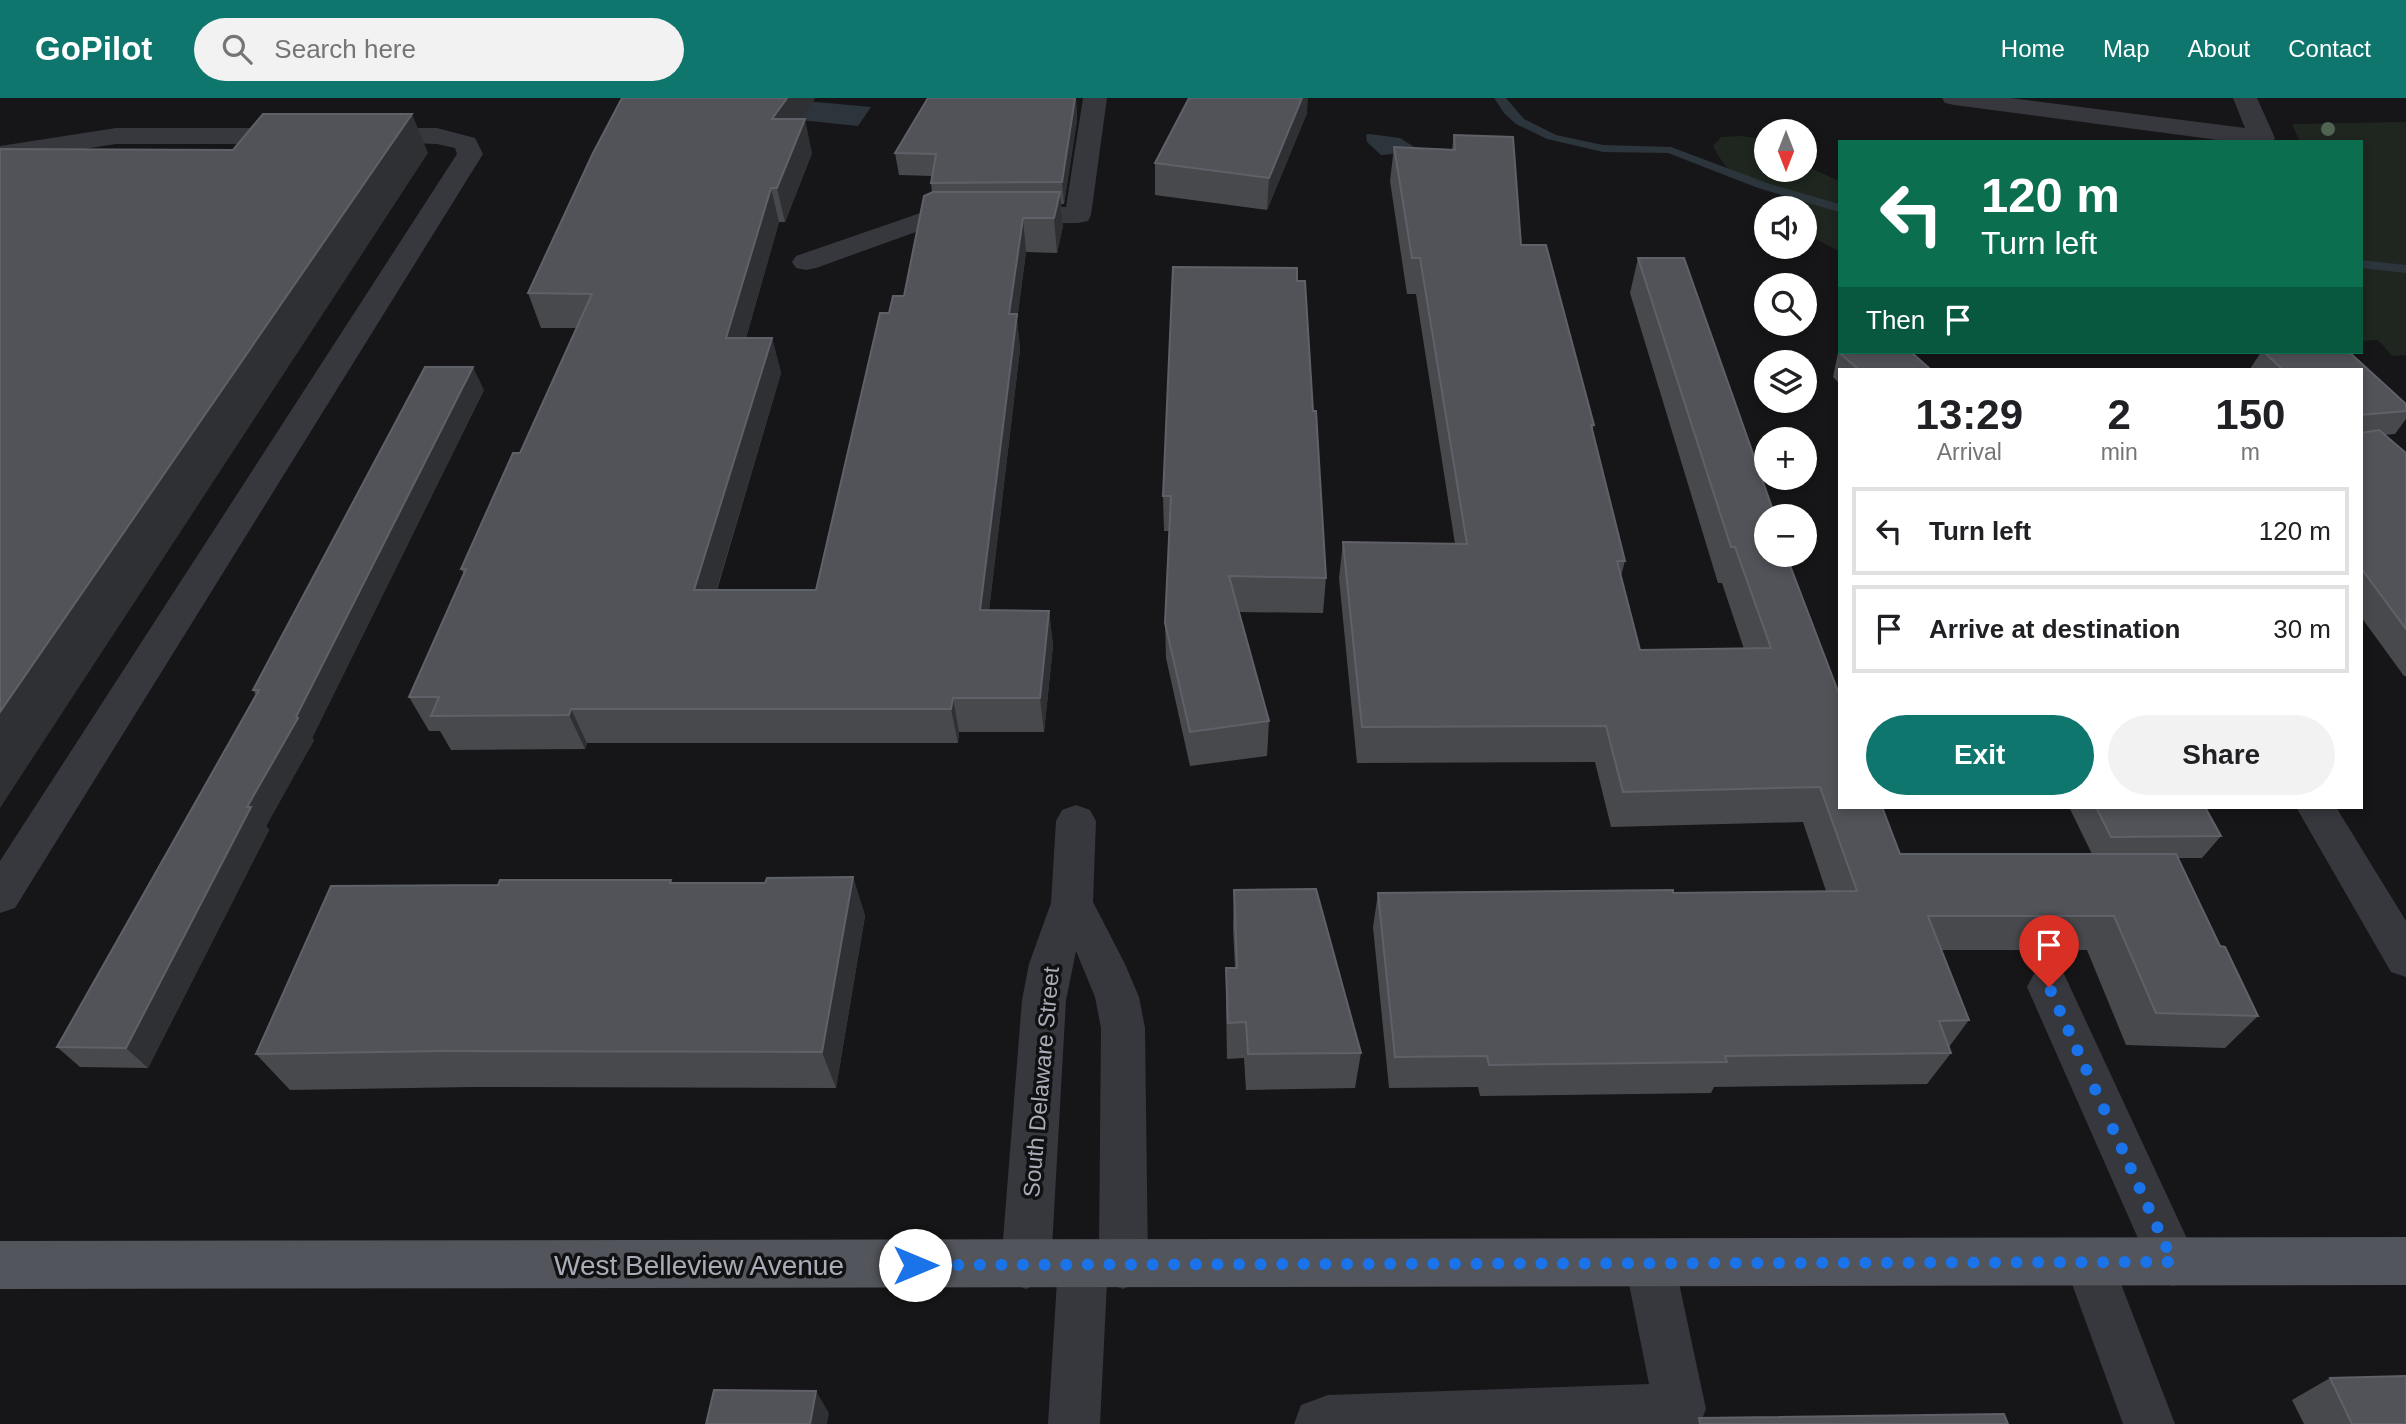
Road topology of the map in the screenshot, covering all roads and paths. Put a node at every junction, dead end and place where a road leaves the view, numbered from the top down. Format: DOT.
graph roads {
  1 [pos="1095,98"];
  2 [pos="1954,98"];
  3 [pos="2245,98"];
  4 [pos="0,154"];
  5 [pos="806,262"];
  6 [pos="2317,809"];
  7 [pos="1076,821"];
  8 [pos="0,896"];
  9 [pos="1072,903"];
  10 [pos="2406,959"];
  11 [pos="2049,987"];
  12 [pos="2406,1261"];
  13 [pos="2089,1262"];
  14 [pos="2173,1262"];
  15 [pos="1650,1264"];
  16 [pos="0,1265"];
  17 [pos="1026,1265"];
  18 [pos="1103,1265"];
  19 [pos="1074,1424"];
  20 [pos="1320,1424"];
  21 [pos="2150,1424"];
  1 -- 5 [label="street"];
  2 -- 3 [label="street"];
  4 -- 8 [label="street"];
  6 -- 10 [label="street"];
  7 -- 9 [label="street, South Delaware Street"];
  9 -- 17 [label="street, South Delaware Street"];
  9 -- 18 [label="street"];
  11 -- 14 [label="street"];
  12 -- 14 [label="main road, West Belleview Avenue"];
  13 -- 14 [label="main road, West Belleview Avenue"];
  13 -- 15 [label="main road, West Belleview Avenue"];
  13 -- 21 [label="street"];
  15 -- 18 [label="main road, West Belleview Avenue"];
  15 -- 20 [label="street"];
  16 -- 17 [label="main road, West Belleview Avenue"];
  17 -- 18 [label="main road, West Belleview Avenue"];
  18 -- 19 [label="street"];
}
